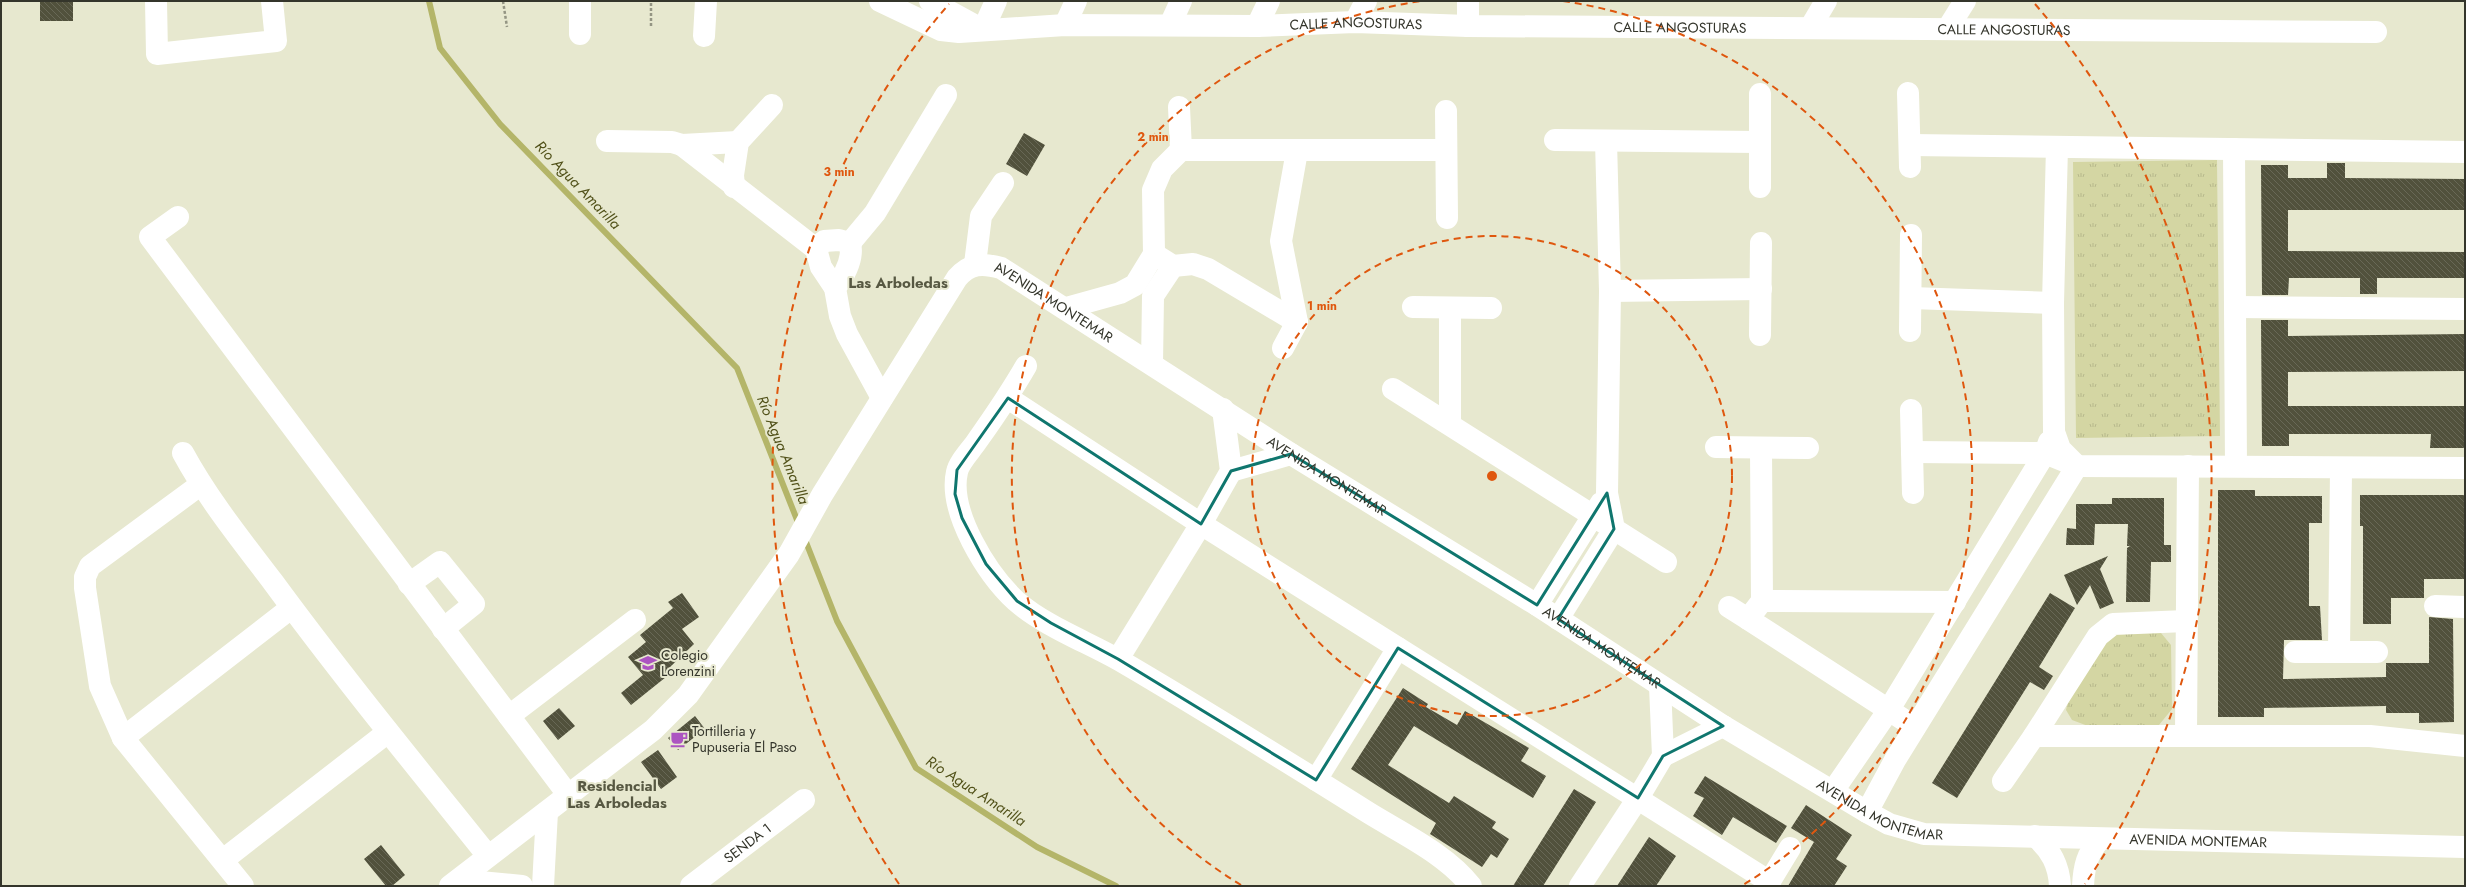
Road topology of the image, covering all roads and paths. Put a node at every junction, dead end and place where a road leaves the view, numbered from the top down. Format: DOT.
graph roads {
  1 [pos="156,1"];
  2 [pos="272,1"];
  3 [pos="503,1"];
  4 [pos="580,1"];
  5 [pos="651,1"];
  6 [pos="706,1"];
  7 [pos="880,1"];
  8 [pos="930,1"];
  9 [pos="996,1"];
  10 [pos="1076,1"];
  11 [pos="1181,1"];
  12 [pos="1269,1"];
  13 [pos="1366,1"];
  14 [pos="1468,1"];
  15 [pos="1826,1"];
  16 [pos="1965,1"];
  17 [pos="1355,22"];
  18 [pos="1065,25"];
  19 [pos="1170,25"];
  20 [pos="651,26"];
  21 [pos="1257,26"];
  22 [pos="1468,26"];
  23 [pos="507,27"];
  24 [pos="1810,28"];
  25 [pos="1948,28"];
  26 [pos="983,30"];
  27 [pos="2376,32"];
  28 [pos="580,34"];
  29 [pos="704,36"];
  30 [pos="1908,93"];
  31 [pos="1760,94"];
  32 [pos="946,95"];
  33 [pos="772,105"];
  34 [pos="1179,107"];
  35 [pos="1446,111"];
  36 [pos="1555,140"];
  37 [pos="607,141"];
  38 [pos="1606,141"];
  39 [pos="738,142"];
  40 [pos="1759,142"];
  41 [pos="682,145"];
  42 [pos="1910,145"];
  43 [pos="2057,147"];
  44 [pos="2234,149"];
  45 [pos="1181,150"];
  46 [pos="1446,150"];
  47 [pos="1297,151"];
  48 [pos="2465,152"];
  49 [pos="1910,168"];
  50 [pos="1003,183"];
  51 [pos="734,187"];
  52 [pos="1760,187"];
  53 [pos="178,217"];
  54 [pos="1447,218"];
  55 [pos="1911,235"];
  56 [pos="850,243"];
  57 [pos="1762,243"];
  58 [pos="816,249"];
  59 [pos="1154,254"];
  60 [pos="976,264"];
  61 [pos="1173,266"];
  62 [pos="835,288"];
  63 [pos="1761,289"];
  64 [pos="1610,291"];
  65 [pos="1114,294"];
  66 [pos="1911,298"];
  67 [pos="2053,303"];
  68 [pos="1413,307"];
  69 [pos="2237,307"];
  70 [pos="1066,308"];
  71 [pos="1491,308"];
  72 [pos="1450,309"];
  73 [pos="2465,309"];
  74 [pos="1152,320"];
  75 [pos="1297,322"];
  76 [pos="1910,331"];
  77 [pos="1760,334"];
  78 [pos="1283,348"];
  79 [pos="1152,364"];
  80 [pos="1026,366"];
  81 [pos="1393,389"];
  82 [pos="882,398"];
  83 [pos="1008,398"];
  84 [pos="1223,409"];
  85 [pos="1911,410"];
  86 [pos="1450,424"];
  87 [pos="2054,432"];
  88 [pos="1716,447"];
  89 [pos="1761,448"];
  90 [pos="1808,448"];
  91 [pos="1912,452"];
  92 [pos="183,453"];
  93 [pos="2045,453"];
  94 [pos="1291,454"];
  95 [pos="2077,466"];
  96 [pos="2188,466"];
  97 [pos="2236,466"];
  98 [pos="2465,468"];
  99 [pos="2341,469"];
  100 [pos="1231,471"];
  101 [pos="200,485"];
  102 [pos="1607,493"];
  103 [pos="1913,493"];
  104 [pos="1592,515"];
  105 [pos="1201,524"];
  106 [pos="1614,530"];
  107 [pos="1666,562"];
  108 [pos="409,584"];
  109 [pos="1762,601"];
  110 [pos="1955,602"];
  111 [pos="1538,605"];
  112 [pos="2435,606"];
  113 [pos="1729,607"];
  114 [pos="2465,607"];
  115 [pos="291,608"];
  116 [pos="1748,619"];
  117 [pos="635,620"];
  118 [pos="1558,620"];
  119 [pos="2186,621"];
  120 [pos="443,629"];
  121 [pos="1398,648"];
  122 [pos="2295,652"];
  123 [pos="2339,652"];
  124 [pos="2377,652"];
  125 [pos="1118,659"];
  126 [pos="1660,686"];
  127 [pos="1888,711"];
  128 [pos="509,716"];
  129 [pos="1724,726"];
  130 [pos="1915,727"];
  131 [pos="388,732"];
  132 [pos="2186,735"];
  133 [pos="2034,736"];
  134 [pos="123,738"];
  135 [pos="2465,746"];
  136 [pos="1663,756"];
  137 [pos="1316,780"];
  138 [pos="2003,781"];
  139 [pos="1833,791"];
  140 [pos="569,796"];
  141 [pos="1638,798"];
  142 [pos="804,800"];
  143 [pos="547,812"];
  144 [pos="1867,812"];
  145 [pos="2035,836"];
  146 [pos="2100,839"];
  147 [pos="2465,847"];
  148 [pos="1790,848"];
  149 [pos="488,856"];
  150 [pos="223,860"];
  151 [pos="455,883"];
  152 [pos="1768,884"];
  153 [pos="244,886"];
  154 [pos="522,886"];
  155 [pos="543,886"];
  156 [pos="691,886"];
  157 [pos="1471,886"];
  158 [pos="1580,886"];
  159 [pos="2060,886"];
  160 [pos="2083,886"];
  1 -- 2 [label="street"];
  3 -- 23 [label="path"];
  4 -- 28 [label="street"];
  5 -- 20 [label="path"];
  6 -- 29 [label="street"];
  7 -- 26 [label="street, CALLE ANGOSTURAS"];
  8 -- 26 [label="street"];
  9 -- 26 [label="street"];
  10 -- 18 [label="street"];
  11 -- 19 [label="street"];
  12 -- 21 [label="street"];
  13 -- 17 [label="street"];
  14 -- 22 [label="street"];
  15 -- 24 [label="street"];
  16 -- 25 [label="street"];
  17 -- 21 [label="street, CALLE ANGOSTURAS"];
  17 -- 22 [label="street, CALLE ANGOSTURAS"];
  18 -- 19 [label="street, CALLE ANGOSTURAS"];
  18 -- 26 [label="street, CALLE ANGOSTURAS"];
  19 -- 21 [label="street, CALLE ANGOSTURAS"];
  22 -- 24 [label="street, CALLE ANGOSTURAS"];
  24 -- 25 [label="street, CALLE ANGOSTURAS"];
  25 -- 27 [label="street, CALLE ANGOSTURAS"];
  30 -- 42 [label="street"];
  31 -- 40 [label="street"];
  32 -- 56 [label="street"];
  33 -- 39 [label="street"];
  34 -- 45 [label="street"];
  35 -- 46 [label="street"];
  36 -- 38 [label="street"];
  37 -- 41 [label="street"];
  38 -- 40 [label="street"];
  38 -- 64 [label="street"];
  39 -- 41 [label="street"];
  39 -- 51 [label="street"];
  40 -- 52 [label="street"];
  41 -- 51 [label="street"];
  42 -- 43 [label="street"];
  42 -- 49 [label="street"];
  43 -- 44 [label="street"];
  43 -- 67 [label="street"];
  44 -- 48 [label="street"];
  44 -- 69 [label="street"];
  45 -- 47 [label="street"];
  45 -- 59 [label="street"];
  46 -- 47 [label="street"];
  46 -- 54 [label="street"];
  47 -- 75 [label="street"];
  50 -- 60 [label="street"];
  51 -- 58 [label="street"];
  53 -- 108 [label="street"];
  55 -- 66 [label="street"];
  56 -- 58 [label="street"];
  56 -- 62 [label="street"];
  57 -- 63 [label="street"];
  58 -- 62 [label="street"];
  59 -- 61 [label="street"];
  59 -- 65 [label="street"];
  60 -- 70 [label="street, AVENIDA MONTEMAR"];
  60 -- 82 [label="street, AVENIDA MONTEMAR"];
  61 -- 74 [label="street"];
  61 -- 75 [label="street"];
  62 -- 82 [label="street"];
  63 -- 64 [label="street"];
  63 -- 77 [label="street"];
  64 -- 102 [label="street"];
  65 -- 70 [label="street"];
  65 -- 74 [label="street"];
  66 -- 67 [label="street"];
  66 -- 76 [label="street"];
  67 -- 87 [label="street"];
  68 -- 72 [label="street"];
  69 -- 73 [label="street"];
  69 -- 97 [label="street"];
  70 -- 79 [label="street, AVENIDA MONTEMAR"];
  71 -- 72 [label="street"];
  72 -- 86 [label="street"];
  74 -- 79 [label="street"];
  75 -- 78 [label="street"];
  79 -- 84 [label="street, AVENIDA MONTEMAR"];
  80 -- 83 [label="street"];
  81 -- 86 [label="street"];
  82 -- 140 [label="street, AVENIDA MONTEMAR"];
  83 -- 105 [label="street"];
  83 -- 125 [label="street"];
  84 -- 94 [label="street, AVENIDA MONTEMAR"];
  84 -- 100 [label="street"];
  85 -- 91 [label="street"];
  86 -- 104 [label="street"];
  87 -- 93 [label="street"];
  87 -- 95 [label="street"];
  88 -- 89 [label="street"];
  89 -- 90 [label="street"];
  89 -- 109 [label="street"];
  91 -- 93 [label="street"];
  91 -- 103 [label="street"];
  92 -- 101 [label="street"];
  93 -- 95 [label="street"];
  93 -- 110 [label="street"];
  94 -- 100 [label="street"];
  94 -- 111 [label="street, AVENIDA MONTEMAR"];
  95 -- 96 [label="street"];
  95 -- 130 [label="street"];
  96 -- 97 [label="street"];
  96 -- 119 [label="street"];
  97 -- 99 [label="street"];
  98 -- 99 [label="street"];
  99 -- 123 [label="street"];
  100 -- 105 [label="street"];
  101 -- 115 [label="street"];
  101 -- 134 [label="street"];
  102 -- 104 [label="street"];
  102 -- 106 [label="street"];
  104 -- 106 [label="street"];
  104 -- 111 [label="street"];
  105 -- 121 [label="street"];
  105 -- 125 [label="street"];
  106 -- 107 [label="street"];
  106 -- 118 [label="street"];
  108 -- 120 [label="street"];
  108 -- 120 [label="street"];
  109 -- 110 [label="street"];
  109 -- 116 [label="street"];
  110 -- 127 [label="street"];
  111 -- 118 [label="street, AVENIDA MONTEMAR"];
  112 -- 114 [label="street"];
  113 -- 116 [label="street"];
  115 -- 131 [label="street"];
  115 -- 134 [label="street"];
  116 -- 127 [label="street"];
  117 -- 128 [label="street"];
  118 -- 126 [label="street, AVENIDA MONTEMAR"];
  119 -- 132 [label="street"];
  119 -- 133 [label="street"];
  120 -- 128 [label="street"];
  121 -- 137 [label="street"];
  121 -- 141 [label="street"];
  122 -- 123 [label="street"];
  123 -- 124 [label="street"];
  125 -- 137 [label="street"];
  126 -- 129 [label="street, AVENIDA MONTEMAR"];
  126 -- 136 [label="street"];
  127 -- 130 [label="street"];
  127 -- 139 [label="street"];
  128 -- 140 [label="street"];
  129 -- 136 [label="street"];
  129 -- 139 [label="street, AVENIDA MONTEMAR"];
  130 -- 144 [label="street"];
  131 -- 149 [label="street"];
  131 -- 150 [label="street"];
  132 -- 133 [label="street"];
  132 -- 135 [label="street"];
  133 -- 138 [label="street"];
  134 -- 150 [label="street"];
  136 -- 141 [label="street"];
  137 -- 157 [label="street"];
  139 -- 144 [label="street, AVENIDA MONTEMAR"];
  140 -- 143 [label="street, AVENIDA MONTEMAR"];
  141 -- 152 [label="street"];
  141 -- 158 [label="street"];
  142 -- 156 [label="street, SENDA 1"];
  143 -- 149 [label="street, AVENIDA MONTEMAR"];
  143 -- 155 [label="street"];
  144 -- 145 [label="street, AVENIDA MONTEMAR"];
  145 -- 146 [label="street, AVENIDA MONTEMAR"];
  145 -- 159 [label="street"];
  146 -- 147 [label="street, AVENIDA MONTEMAR"];
  146 -- 160 [label="street"];
  148 -- 152 [label="street"];
  149 -- 151 [label="street, AVENIDA MONTEMAR"];
  150 -- 153 [label="street"];
  151 -- 154 [label="street"];
}
